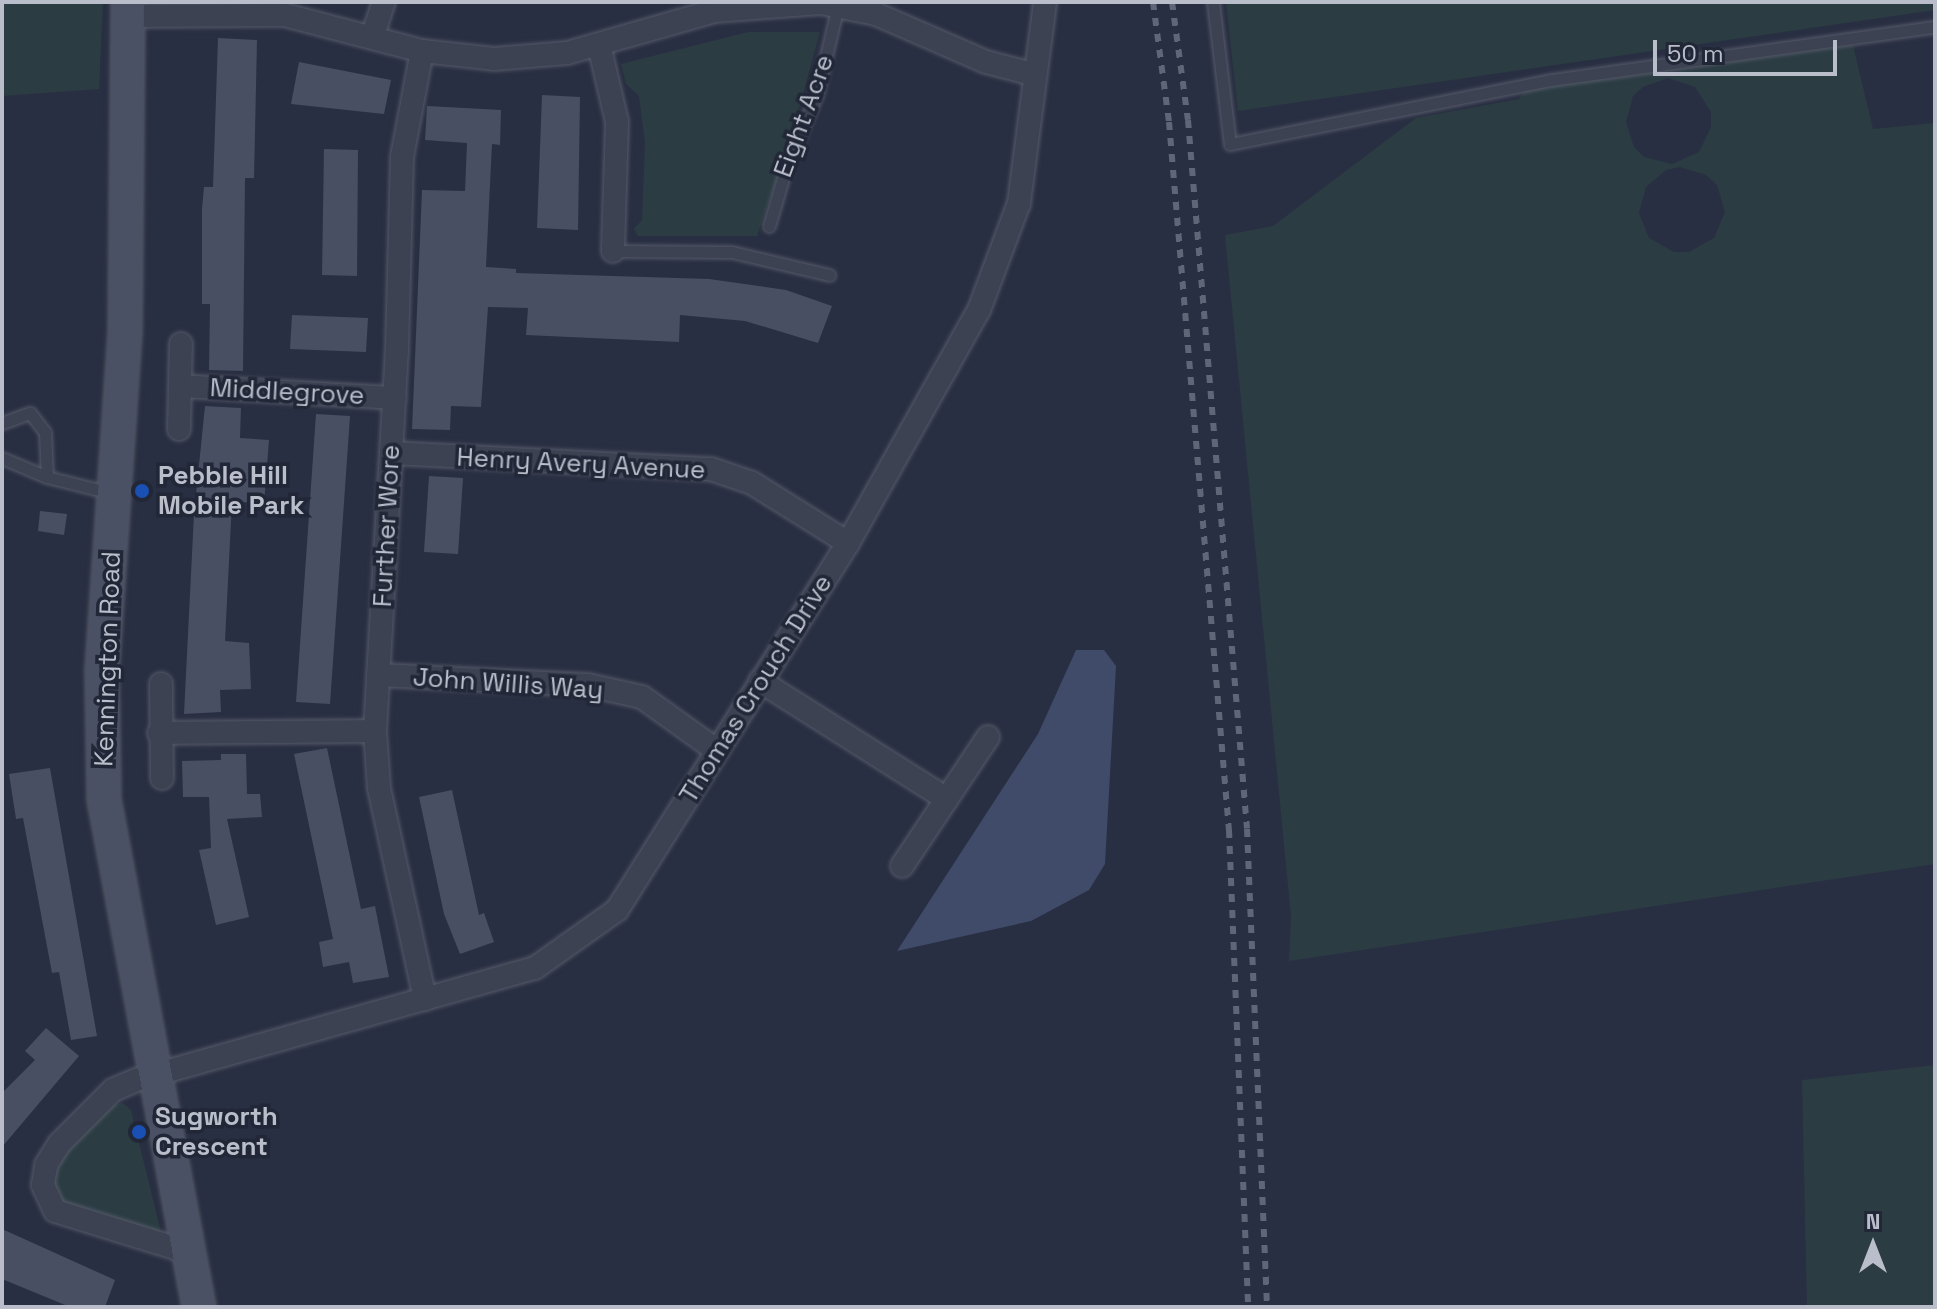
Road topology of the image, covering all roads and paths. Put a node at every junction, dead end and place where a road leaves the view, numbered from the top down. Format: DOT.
graph roads {
  1 [pos="384,2"];
  2 [pos="1045,2"];
  3 [pos="1213,2"];
  4 [pos="826,3"];
  5 [pos="221,8"];
  6 [pos="128,9"];
  7 [pos="1935,27"];
  8 [pos="373,35"];
  9 [pos="599,45"];
  10 [pos="422,51"];
  11 [pos="1032,74"];
  12 [pos="769,226"];
  13 [pos="613,251"];
  14 [pos="829,275"];
  15 [pos="181,344"];
  16 [pos="180,386"];
  17 [pos="395,398"];
  18 [pos="2,423"];
  19 [pos="179,429"];
  20 [pos="391,453"];
  21 [pos="2,458"];
  22 [pos="47,477"];
  23 [pos="116,494"];
  24 [pos="848,543"];
  25 [pos="378,675"];
  26 [pos="760,681"];
  27 [pos="161,684"];
  28 [pos="375,731"];
  29 [pos="159,733"];
  30 [pos="988,737"];
  31 [pos="716,750"];
  32 [pos="162,778"];
  33 [pos="947,799"];
  34 [pos="902,866"];
  35 [pos="425,999"];
  36 [pos="154,1076"];
  37 [pos="191,1253"];
  38 [pos="199,1307"];
  1 -- 8 [label="street"];
  2 -- 11 [label="street, Thomas Crouch Drive"];
  3 -- 7 [label="lane"];
  4 -- 9 [label="street"];
  4 -- 11 [label="street"];
  4 -- 12 [label="lane, Eight Acre"];
  5 -- 6 [label="street"];
  5 -- 8 [label="street"];
  6 -- 23 [label="street, Kennington Road"];
  8 -- 10 [label="street"];
  9 -- 10 [label="street"];
  9 -- 13 [label="street"];
  10 -- 17 [label="street, Further Wore"];
  11 -- 24 [label="street, Thomas Crouch Drive"];
  13 -- 14 [label="lane"];
  15 -- 16 [label="street, Middlegrove"];
  16 -- 17 [label="street, Middlegrove"];
  16 -- 19 [label="street, Middlegrove"];
  17 -- 20 [label="street, Further Wore"];
  18 -- 22 [label="lane"];
  20 -- 24 [label="street, Henry Avery Avenue"];
  20 -- 25 [label="street, Further Wore"];
  21 -- 22 [label="lane"];
  22 -- 23 [label="lane"];
  23 -- 36 [label="street, Kennington Road"];
  24 -- 26 [label="street, Thomas Crouch Drive"];
  25 -- 28 [label="street, Further Wore"];
  25 -- 31 [label="street, John Willis Way"];
  26 -- 31 [label="street, Thomas Crouch Drive"];
  26 -- 33 [label="street"];
  27 -- 29 [label="street"];
  28 -- 29 [label="street"];
  28 -- 35 [label="street, Further Wore"];
  29 -- 32 [label="street"];
  30 -- 33 [label="street"];
  31 -- 35 [label="street, Thomas Crouch Drive"];
  33 -- 34 [label="street"];
  35 -- 36 [label="street, Thomas Crouch Drive"];
  36 -- 37 [label="street, Kennington Road"];
  36 -- 37 [label="street"];
  37 -- 38 [label="street, Kennington Road"];
}
